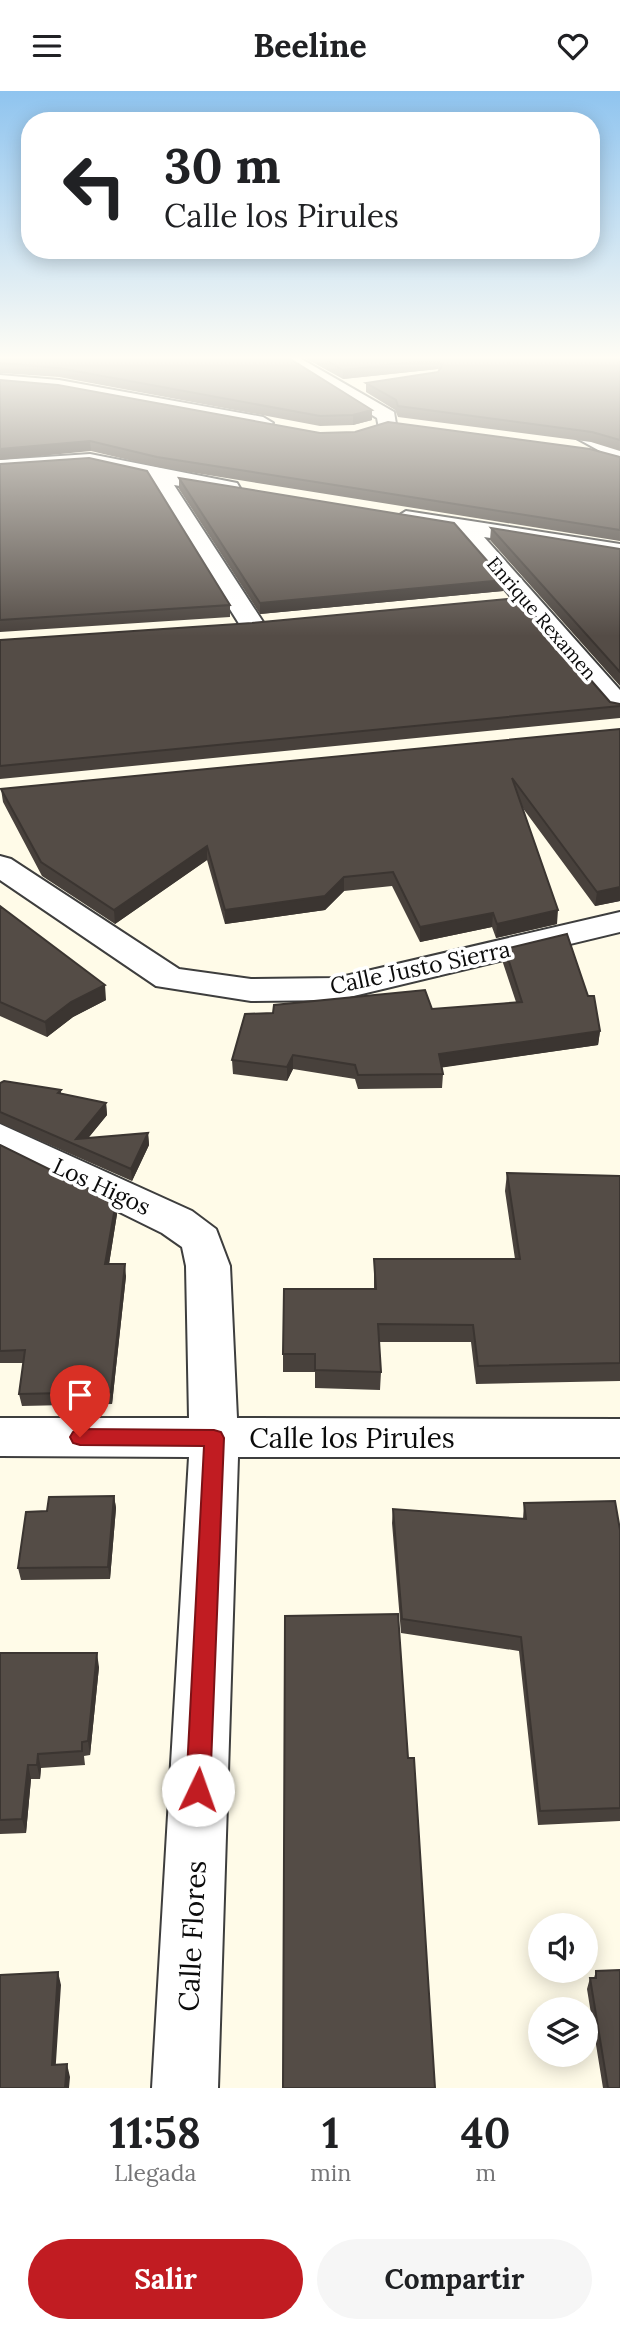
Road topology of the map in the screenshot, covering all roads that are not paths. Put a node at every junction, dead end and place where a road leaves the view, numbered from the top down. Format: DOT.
graph roads {
  1 [pos="577,450"];
  2 [pos="620,457"];
  3 [pos="0,466"];
  4 [pos="158,476"];
  5 [pos="251,492"];
  6 [pos="384,515"];
  7 [pos="464,528"];
  8 [pos="620,551"];
  9 [pos="525,599"];
  10 [pos="498,602"];
  11 [pos="279,622"];
  12 [pos="251,625"];
  13 [pos="225,627"];
  14 [pos="615,723"];
  15 [pos="0,866"];
  16 [pos="620,922"];
  17 [pos="0,1137"];
  18 [pos="201,1240"];
  19 [pos="0,1437"];
  20 [pos="214,1438"];
  21 [pos="620,1439"];
  22 [pos="185,2088"];
  1 -- 2 [label="street"];
  3 -- 4 [label="street"];
  4 -- 5 [label="street"];
  4 -- 12 [label="street"];
  6 -- 7 [label="street"];
  7 -- 8 [label="street"];
  7 -- 9 [label="street, Enrique Rexamen"];
  9 -- 10 [label="street"];
  9 -- 14 [label="street, Enrique Rexamen"];
  11 -- 12 [label="street"];
  12 -- 13 [label="street"];
  15 -- 16 [label="street, Calle Justo Sierra"];
  17 -- 18 [label="street, Los Higos"];
  18 -- 20 [label="street, Calle Flores"];
  19 -- 20 [label="street, Calle los Pirules"];
  20 -- 21 [label="street, Calle los Pirules"];
  20 -- 22 [label="street, Calle Flores"];
}
